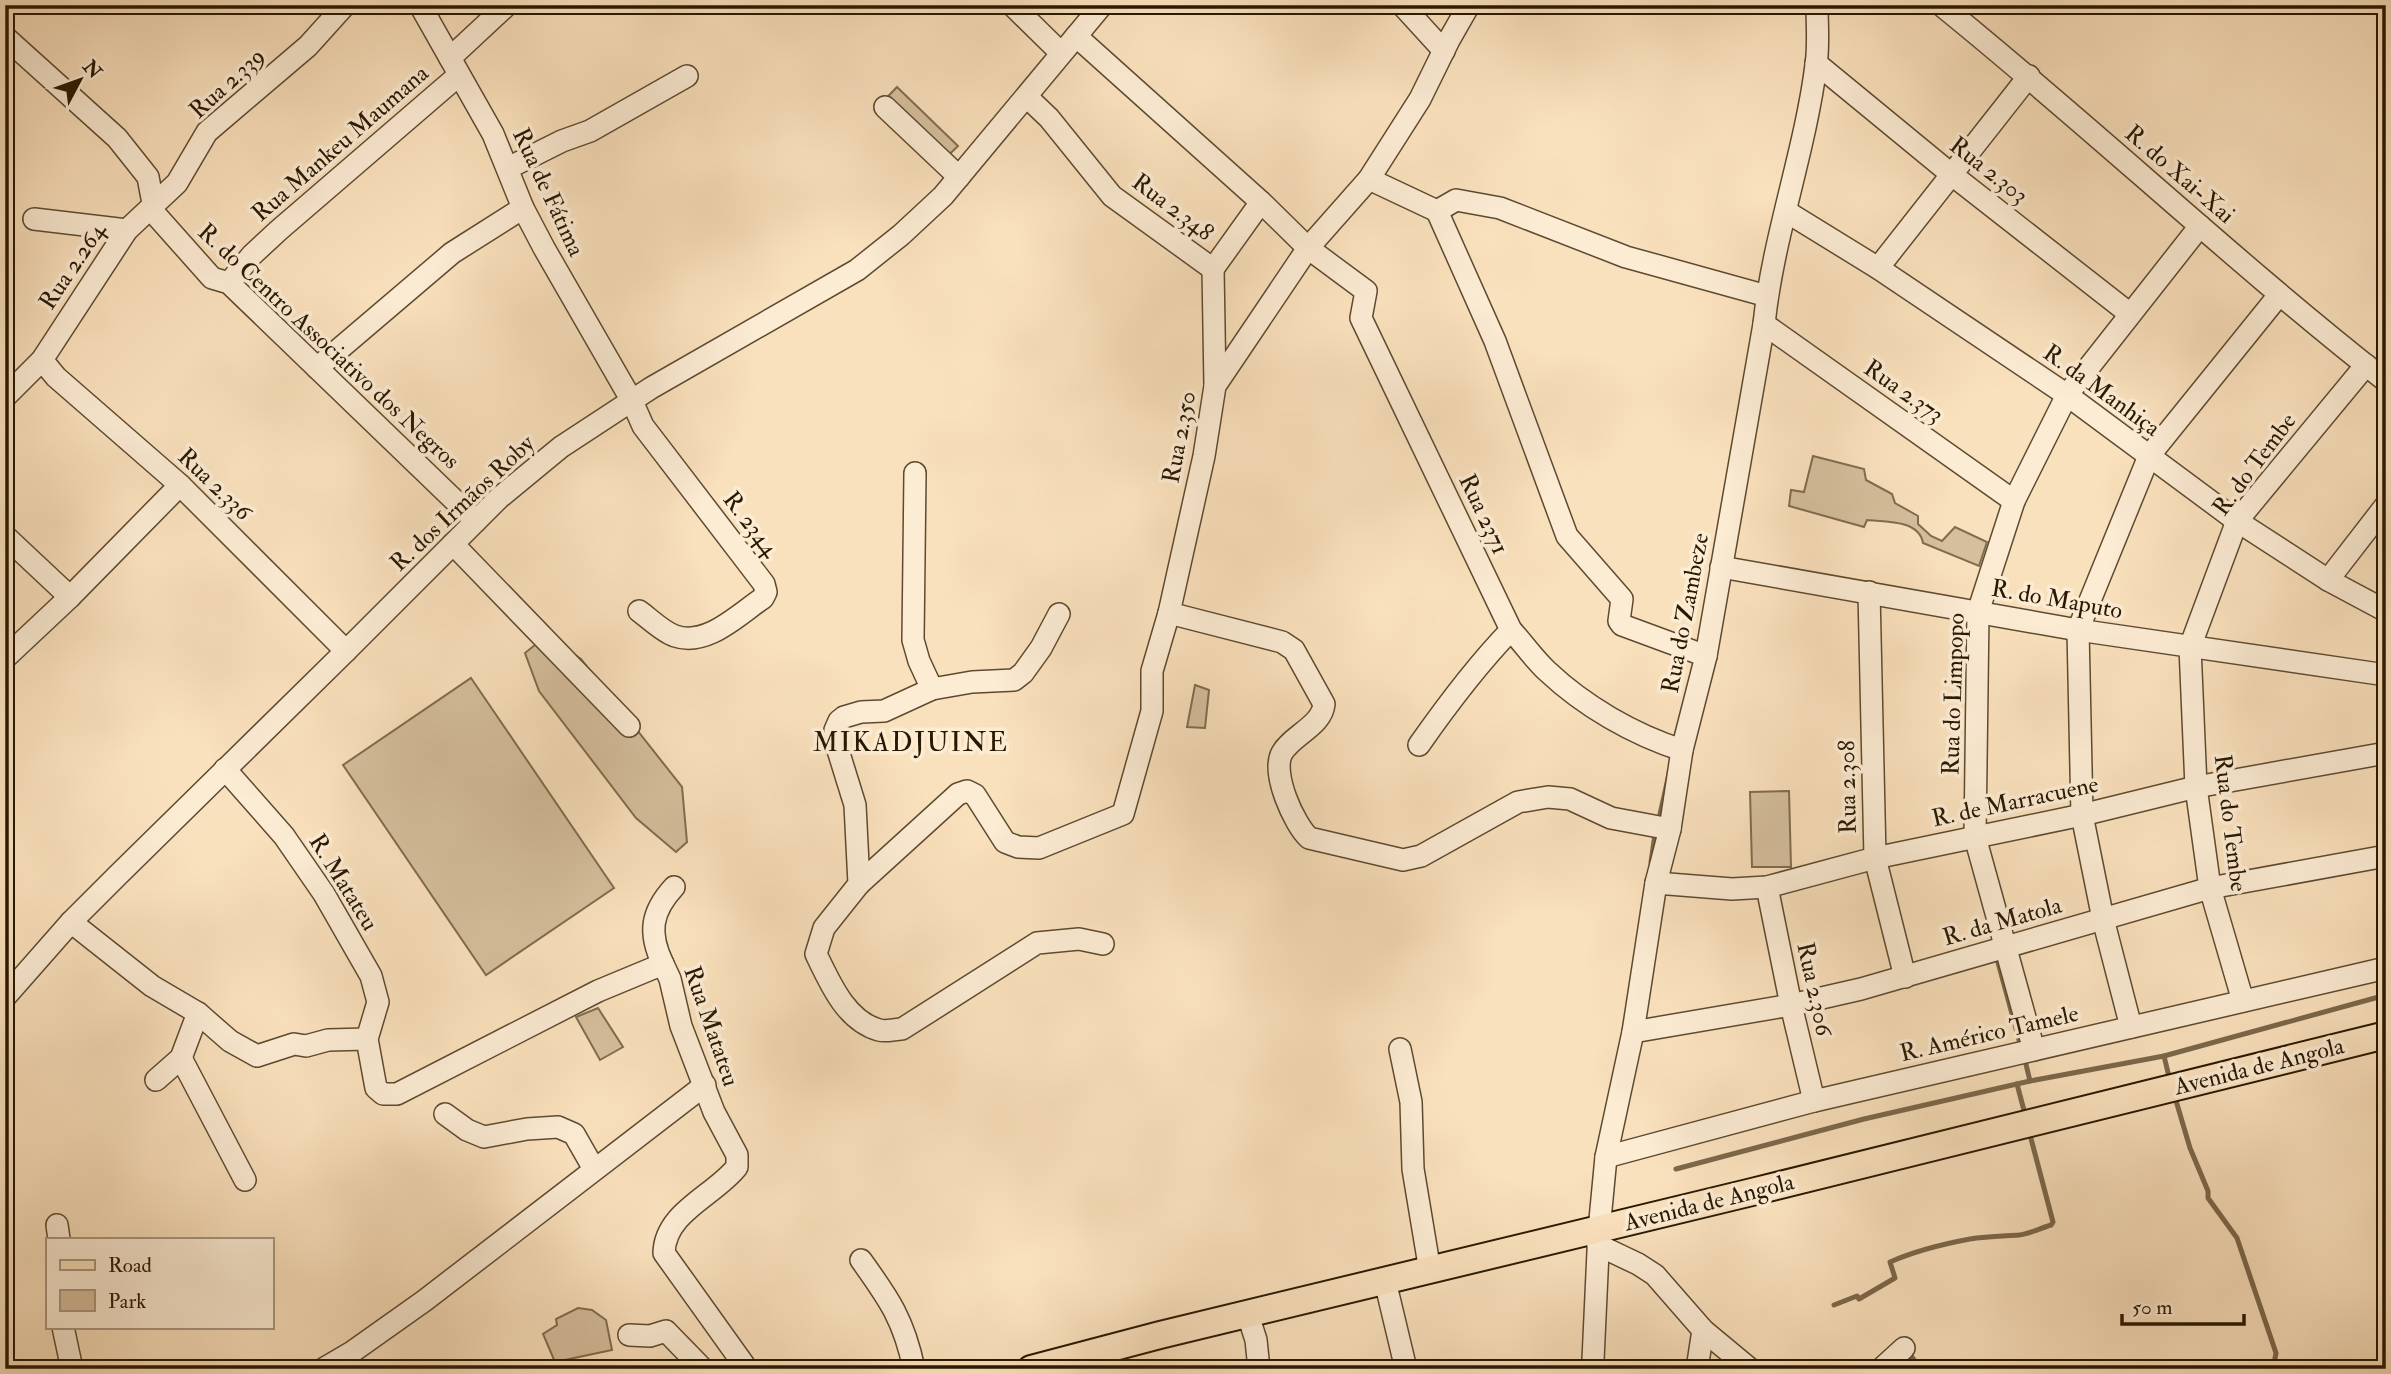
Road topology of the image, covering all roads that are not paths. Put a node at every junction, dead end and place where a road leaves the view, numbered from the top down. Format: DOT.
graph roads {
  1 [pos="345,5"];
  2 [pos="420,5"];
  3 [pos="507,5"];
  4 [pos="1012,5"];
  5 [pos="1101,5"];
  6 [pos="1402,5"];
  7 [pos="1469,5"];
  8 [pos="1816,5"];
  9 [pos="1941,5"];
  10 [pos="1076,36"];
  11 [pos="5,37"];
  12 [pos="1444,51"];
  13 [pos="1061,53"];
  14 [pos="1816,63"];
  15 [pos="455,67"];
  16 [pos="687,76"];
  17 [pos="2029,76"];
  18 [pos="1027,97"];
  19 [pos="885,107"];
  20 [pos="508,168"];
  21 [pos="1951,174"];
  22 [pos="959,177"];
  23 [pos="1369,180"];
  24 [pos="1261,202"];
  25 [pos="153,205"];
  26 [pos="523,208"];
  27 [pos="1437,211"];
  28 [pos="1787,212"];
  29 [pos="34,219"];
  30 [pos="2200,226"];
  31 [pos="127,230"];
  32 [pos="1308,248"];
  33 [pos="1878,268"];
  34 [pos="1213,269"];
  35 [pos="229,283"];
  36 [pos="2279,295"];
  37 [pos="1767,296"];
  38 [pos="2130,314"];
  39 [pos="1764,324"];
  40 [pos="42,360"];
  41 [pos="2366,365"];
  42 [pos="317,368"];
  43 [pos="2386,381"];
  44 [pos="1214,386"];
  45 [pos="2067,395"];
  46 [pos="5,397"];
  47 [pos="632,401"];
  48 [pos="2149,456"];
  49 [pos="915,473"];
  50 [pos="180,485"];
  51 [pos="2014,501"];
  52 [pos="2386,505"];
  53 [pos="476,521"];
  54 [pos="2237,521"];
  55 [pos="5,536"];
  56 [pos="453,544"];
  57 [pos="1721,567"];
  58 [pos="2329,580"];
  59 [pos="1869,592"];
  60 [pos="70,597"];
  61 [pos="639,611"];
  62 [pos="2386,611"];
  63 [pos="1978,612"];
  64 [pos="1059,614"];
  65 [pos="1169,614"];
  66 [pos="1511,630"];
  67 [pos="2078,631"];
  68 [pos="2190,647"];
  69 [pos="346,651"];
  70 [pos="1706,656"];
  71 [pos="5,658"];
  72 [pos="2386,675"];
  73 [pos="932,689"];
  74 [pos="629,726"];
  75 [pos="1419,745"];
  76 [pos="1682,750"];
  77 [pos="2386,753"];
  78 [pos="225,769"];
  79 [pos="2196,787"];
  80 [pos="2082,815"];
  81 [pos="1670,829"];
  82 [pos="1975,836"];
  83 [pos="2386,856"];
  84 [pos="1875,858"];
  85 [pos="1656,883"];
  86 [pos="859,884"];
  87 [pos="674,887"];
  88 [pos="1767,887"];
  89 [pos="2210,888"];
  90 [pos="2103,919"];
  91 [pos="71,922"];
  92 [pos="1102,944"];
  93 [pos="2005,947"];
  94 [pos="663,964"];
  95 [pos="2386,968"];
  96 [pos="1905,977"];
  97 [pos="8,989"];
  98 [pos="2243,1001"];
  99 [pos="1791,1005"];
  100 [pos="198,1013"];
  101 [pos="2131,1027"];
  102 [pos="1633,1032"];
  103 [pos="2386,1035"];
  104 [pos="367,1039"];
  105 [pos="1401,1049"];
  106 [pos="2034,1050"];
  107 [pos="181,1059"];
  108 [pos="156,1080"];
  109 [pos="705,1085"];
  110 [pos="1814,1101"];
  111 [pos="445,1114"];
  112 [pos="1606,1157"];
  113 [pos="594,1169"];
  114 [pos="245,1180"];
  115 [pos="1598,1237"];
  116 [pos="861,1260"];
  117 [pos="1430,1271"];
  118 [pos="1385,1281"];
  119 [pos="1248,1315"];
  120 [pos="63,1328"];
  121 [pos="1703,1330"];
  122 [pos="629,1335"];
  123 [pos="1904,1348"];
  124 [pos="72,1369"];
  125 [pos="323,1369"];
  126 [pos="703,1369"];
  127 [pos="747,1369"];
  128 [pos="914,1369"];
  129 [pos="1031,1369"];
  130 [pos="1259,1369"];
  131 [pos="1406,1369"];
  132 [pos="1596,1369"];
  133 [pos="1697,1369"];
  134 [pos="1750,1369"];
  135 [pos="1881,1369"];
  1 -- 25 [label="street, Rua 2.339"];
  2 -- 15 [label="street, Rua de Fátima"];
  3 -- 15 [label="street, Rua Mankeu Maumana"];
  4 -- 13 [label="street"];
  5 -- 10 [label="street, R. dos Irmãos Roby"];
  6 -- 12 [label="street"];
  7 -- 12 [label="street, Rua 2.350"];
  8 -- 14 [label="street, Rua do Zambeze"];
  9 -- 17 [label="street, R. do Xai-Xai"];
  10 -- 13 [label="street, R. dos Irmãos Roby"];
  10 -- 24 [label="street"];
  11 -- 25 [label="street, R. do Centro Associativo dos Negros"];
  12 -- 23 [label="street, Rua 2.350"];
  13 -- 18 [label="street, R. dos Irmãos Roby"];
  14 -- 21 [label="street, Rua 2.303"];
  14 -- 28 [label="street, Rua do Zambeze"];
  15 -- 20 [label="street, Rua de Fátima"];
  15 -- 35 [label="street, Rua Mankeu Maumana"];
  16 -- 20 [label="street"];
  17 -- 21 [label="street"];
  17 -- 30 [label="street, R. do Xai-Xai"];
  18 -- 22 [label="street, R. dos Irmãos Roby"];
  18 -- 34 [label="street, Rua 2.348"];
  19 -- 22 [label="street"];
  20 -- 26 [label="street, Rua de Fátima"];
  21 -- 33 [label="street"];
  21 -- 38 [label="street, Rua 2.303"];
  22 -- 47 [label="street, R. dos Irmãos Roby"];
  23 -- 27 [label="street"];
  23 -- 32 [label="street, Rua 2.350"];
  24 -- 32 [label="street"];
  24 -- 34 [label="street"];
  25 -- 31 [label="street, Rua 2.264"];
  25 -- 35 [label="street, R. do Centro Associativo dos Negros"];
  26 -- 42 [label="street"];
  26 -- 47 [label="street, Rua de Fátima"];
  27 -- 37 [label="street"];
  27 -- 70 [label="street"];
  28 -- 33 [label="street, R. da Manhiça"];
  28 -- 37 [label="street, Rua do Zambeze"];
  29 -- 31 [label="street"];
  30 -- 36 [label="street, R. do Xai-Xai"];
  30 -- 38 [label="street, Rua do Limpopo"];
  31 -- 40 [label="street, Rua 2.264"];
  32 -- 44 [label="street, Rua 2.350"];
  32 -- 66 [label="street, Rua 2371"];
  33 -- 45 [label="street, R. da Manhiça"];
  34 -- 44 [label="street, Rua 2.348"];
  35 -- 42 [label="street, R. do Centro Associativo dos Negros"];
  36 -- 41 [label="street, R. do Xai-Xai"];
  36 -- 48 [label="street"];
  37 -- 39 [label="street, Rua do Zambeze"];
  38 -- 45 [label="street, Rua do Limpopo"];
  39 -- 51 [label="street, Rua 2.373"];
  39 -- 57 [label="street, Rua do Zambeze"];
  40 -- 46 [label="street, Rua 2.264"];
  40 -- 50 [label="street, Rua 2.336"];
  41 -- 43 [label="street, R. do Xai-Xai"];
  41 -- 54 [label="street, R. do Tembe"];
  42 -- 53 [label="street, R. do Centro Associativo dos Negros"];
  44 -- 65 [label="street, Rua 2.350"];
  45 -- 48 [label="street, R. da Manhiça"];
  45 -- 51 [label="street, Rua do Limpopo"];
  47 -- 53 [label="street, R. dos Irmãos Roby"];
  47 -- 61 [label="street, R. 2344"];
  48 -- 54 [label="street, R. da Manhiça"];
  48 -- 67 [label="street"];
  49 -- 73 [label="street"];
  50 -- 60 [label="street"];
  50 -- 69 [label="street, Rua 2.336"];
  51 -- 63 [label="street, Rua do Limpopo"];
  52 -- 58 [label="street"];
  53 -- 56 [label="street, R. dos Irmãos Roby"];
  54 -- 58 [label="street, R. da Manhiça"];
  54 -- 68 [label="street, R. do Tembe"];
  55 -- 60 [label="street"];
  56 -- 69 [label="street, R. dos Irmãos Roby"];
  56 -- 74 [label="street"];
  57 -- 59 [label="street, R. do Maputo"];
  57 -- 70 [label="street, Rua do Zambeze"];
  58 -- 62 [label="street, R. da Manhiça"];
  59 -- 63 [label="street, R. do Maputo"];
  59 -- 84 [label="street, Rua 2.308"];
  60 -- 71 [label="street"];
  63 -- 67 [label="street, R. do Maputo"];
  63 -- 82 [label="street, Rua do Limpopo"];
  64 -- 73 [label="street"];
  65 -- 81 [label="street"];
  65 -- 86 [label="street, Rua 2.350"];
  66 -- 75 [label="street"];
  66 -- 76 [label="street, Rua 2371"];
  67 -- 68 [label="street, R. do Maputo"];
  67 -- 80 [label="street"];
  68 -- 72 [label="street, R. do Maputo"];
  68 -- 79 [label="street, Rua do Tembe"];
  69 -- 78 [label="street, R. dos Irmãos Roby"];
  70 -- 76 [label="street, Rua do Zambeze"];
  73 -- 86 [label="street"];
  76 -- 81 [label="street, Rua do Zambeze"];
  77 -- 79 [label="street, R. de Marracuene"];
  78 -- 91 [label="street, R. dos Irmãos Roby"];
  78 -- 104 [label="street, R. Matateu"];
  79 -- 80 [label="street, R. de Marracuene"];
  79 -- 89 [label="street, Rua do Tembe"];
  80 -- 82 [label="street, R. de Marracuene"];
  80 -- 90 [label="street"];
  81 -- 85 [label="street, Rua do Zambeze"];
  82 -- 84 [label="street, R. de Marracuene"];
  82 -- 93 [label="street, Rua do Limpopo"];
  83 -- 89 [label="street, R. da Matola"];
  84 -- 88 [label="street, R. de Marracuene"];
  84 -- 96 [label="street, Rua 2.308"];
  85 -- 88 [label="street, R. de Marracuene"];
  85 -- 102 [label="street, Rua do Zambeze"];
  86 -- 92 [label="street"];
  87 -- 94 [label="street"];
  88 -- 99 [label="street, Rua 2.306"];
  89 -- 90 [label="street, R. da Matola"];
  89 -- 98 [label="street, Rua do Tembe"];
  90 -- 93 [label="street, R. da Matola"];
  90 -- 101 [label="street"];
  91 -- 97 [label="street, R. dos Irmãos Roby"];
  91 -- 100 [label="street"];
  93 -- 96 [label="street, R. da Matola"];
  93 -- 106 [label="street, Rua do Limpopo"];
  94 -- 104 [label="street, Rua Matateu"];
  94 -- 109 [label="street, Rua Matateu"];
  95 -- 98 [label="street, R. Américo Tamele"];
  96 -- 99 [label="street, R. da Matola"];
  98 -- 101 [label="street, R. Américo Tamele"];
  99 -- 102 [label="street, R. da Matola"];
  99 -- 110 [label="street, Rua 2.306"];
  100 -- 104 [label="street"];
  100 -- 107 [label="street"];
  101 -- 106 [label="street, R. Américo Tamele"];
  102 -- 112 [label="street, Rua do Zambeze"];
  103 -- 115 [label="main road, Avenida de Angola"];
  105 -- 117 [label="street"];
  106 -- 110 [label="street, R. Américo Tamele"];
  107 -- 108 [label="street"];
  107 -- 114 [label="street"];
  109 -- 113 [label="street"];
  109 -- 127 [label="street, Rua Matateu"];
  110 -- 112 [label="street, R. Américo Tamele"];
  111 -- 113 [label="street"];
  112 -- 115 [label="street, Rua do Zambeze"];
  113 -- 125 [label="street"];
  115 -- 117 [label="main road, Avenida de Angola"];
  115 -- 121 [label="street"];
  115 -- 132 [label="street, Rua do Zambeze"];
  116 -- 128 [label="street"];
  117 -- 118 [label="main road, Avenida de Angola"];
  118 -- 119 [label="main road, Avenida de Angola"];
  118 -- 131 [label="street"];
  119 -- 129 [label="main road, Avenida de Angola"];
  119 -- 130 [label="street"];
  120 -- 124 [label="street"];
  121 -- 133 [label="street"];
  121 -- 134 [label="street"];
  122 -- 126 [label="street"];
  123 -- 135 [label="street"];
}
